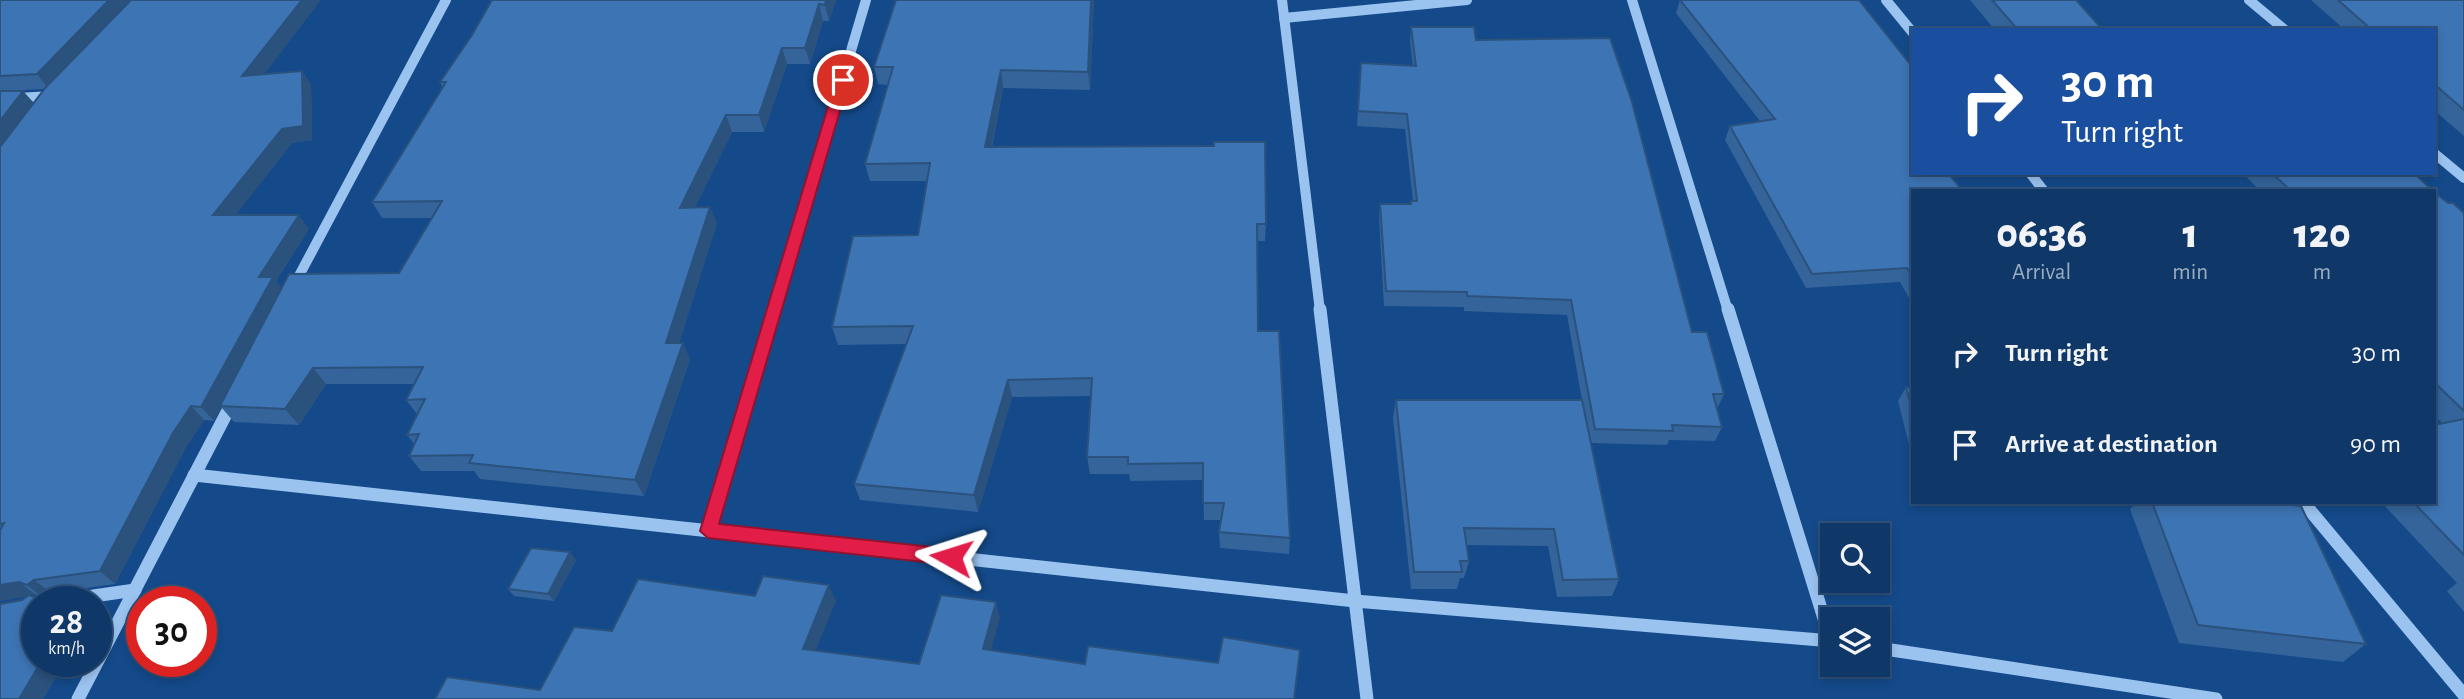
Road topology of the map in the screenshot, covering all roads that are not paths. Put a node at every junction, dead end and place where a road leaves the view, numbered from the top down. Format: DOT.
graph roads {
  1 [pos="446,0"];
  2 [pos="866,0"];
  3 [pos="1282,0"];
  4 [pos="1467,0"];
  5 [pos="1632,0"];
  6 [pos="1885,0"];
  7 [pos="2249,0"];
  8 [pos="1283,18"];
  9 [pos="2283,28"];
  10 [pos="1911,31"];
  11 [pos="60,88"];
  12 [pos="52,96"];
  13 [pos="0,99"];
  14 [pos="44,106"];
  15 [pos="2436,155"];
  16 [pos="2032,175"];
  17 [pos="2464,178"];
  18 [pos="2042,189"];
  19 [pos="284,304"];
  20 [pos="239,390"];
  21 [pos="194,475"];
  22 [pos="2305,504"];
  23 [pos="708,531"];
  24 [pos="137,586"];
  25 [pos="1355,601"];
  26 [pos="126,607"];
  27 [pos="1821,607"];
  28 [pos="1820,640"];
  29 [pos="1890,650"];
  30 [pos="2464,695"];
  31 [pos="78,699"];
  32 [pos="1367,699"];
  33 [pos="2216,699"];
  1 -- 19 [label="street"];
  2 -- 23 [label="street"];
  3 -- 8 [label="street"];
  4 -- 8 [label="street"];
  5 -- 27 [label="street"];
  6 -- 10 [label="street"];
  7 -- 9 [label="street"];
  8 -- 25 [label="street"];
  11 -- 12 [label="street"];
  12 -- 13 [label="street"];
  12 -- 14 [label="street"];
  15 -- 17 [label="street"];
  16 -- 18 [label="street"];
  20 -- 21 [label="street"];
  21 -- 23 [label="street"];
  21 -- 24 [label="street"];
  22 -- 30 [label="street"];
  23 -- 25 [label="street"];
  25 -- 28 [label="street"];
  25 -- 32 [label="street"];
  26 -- 31 [label="street"];
  29 -- 33 [label="street"];
}
